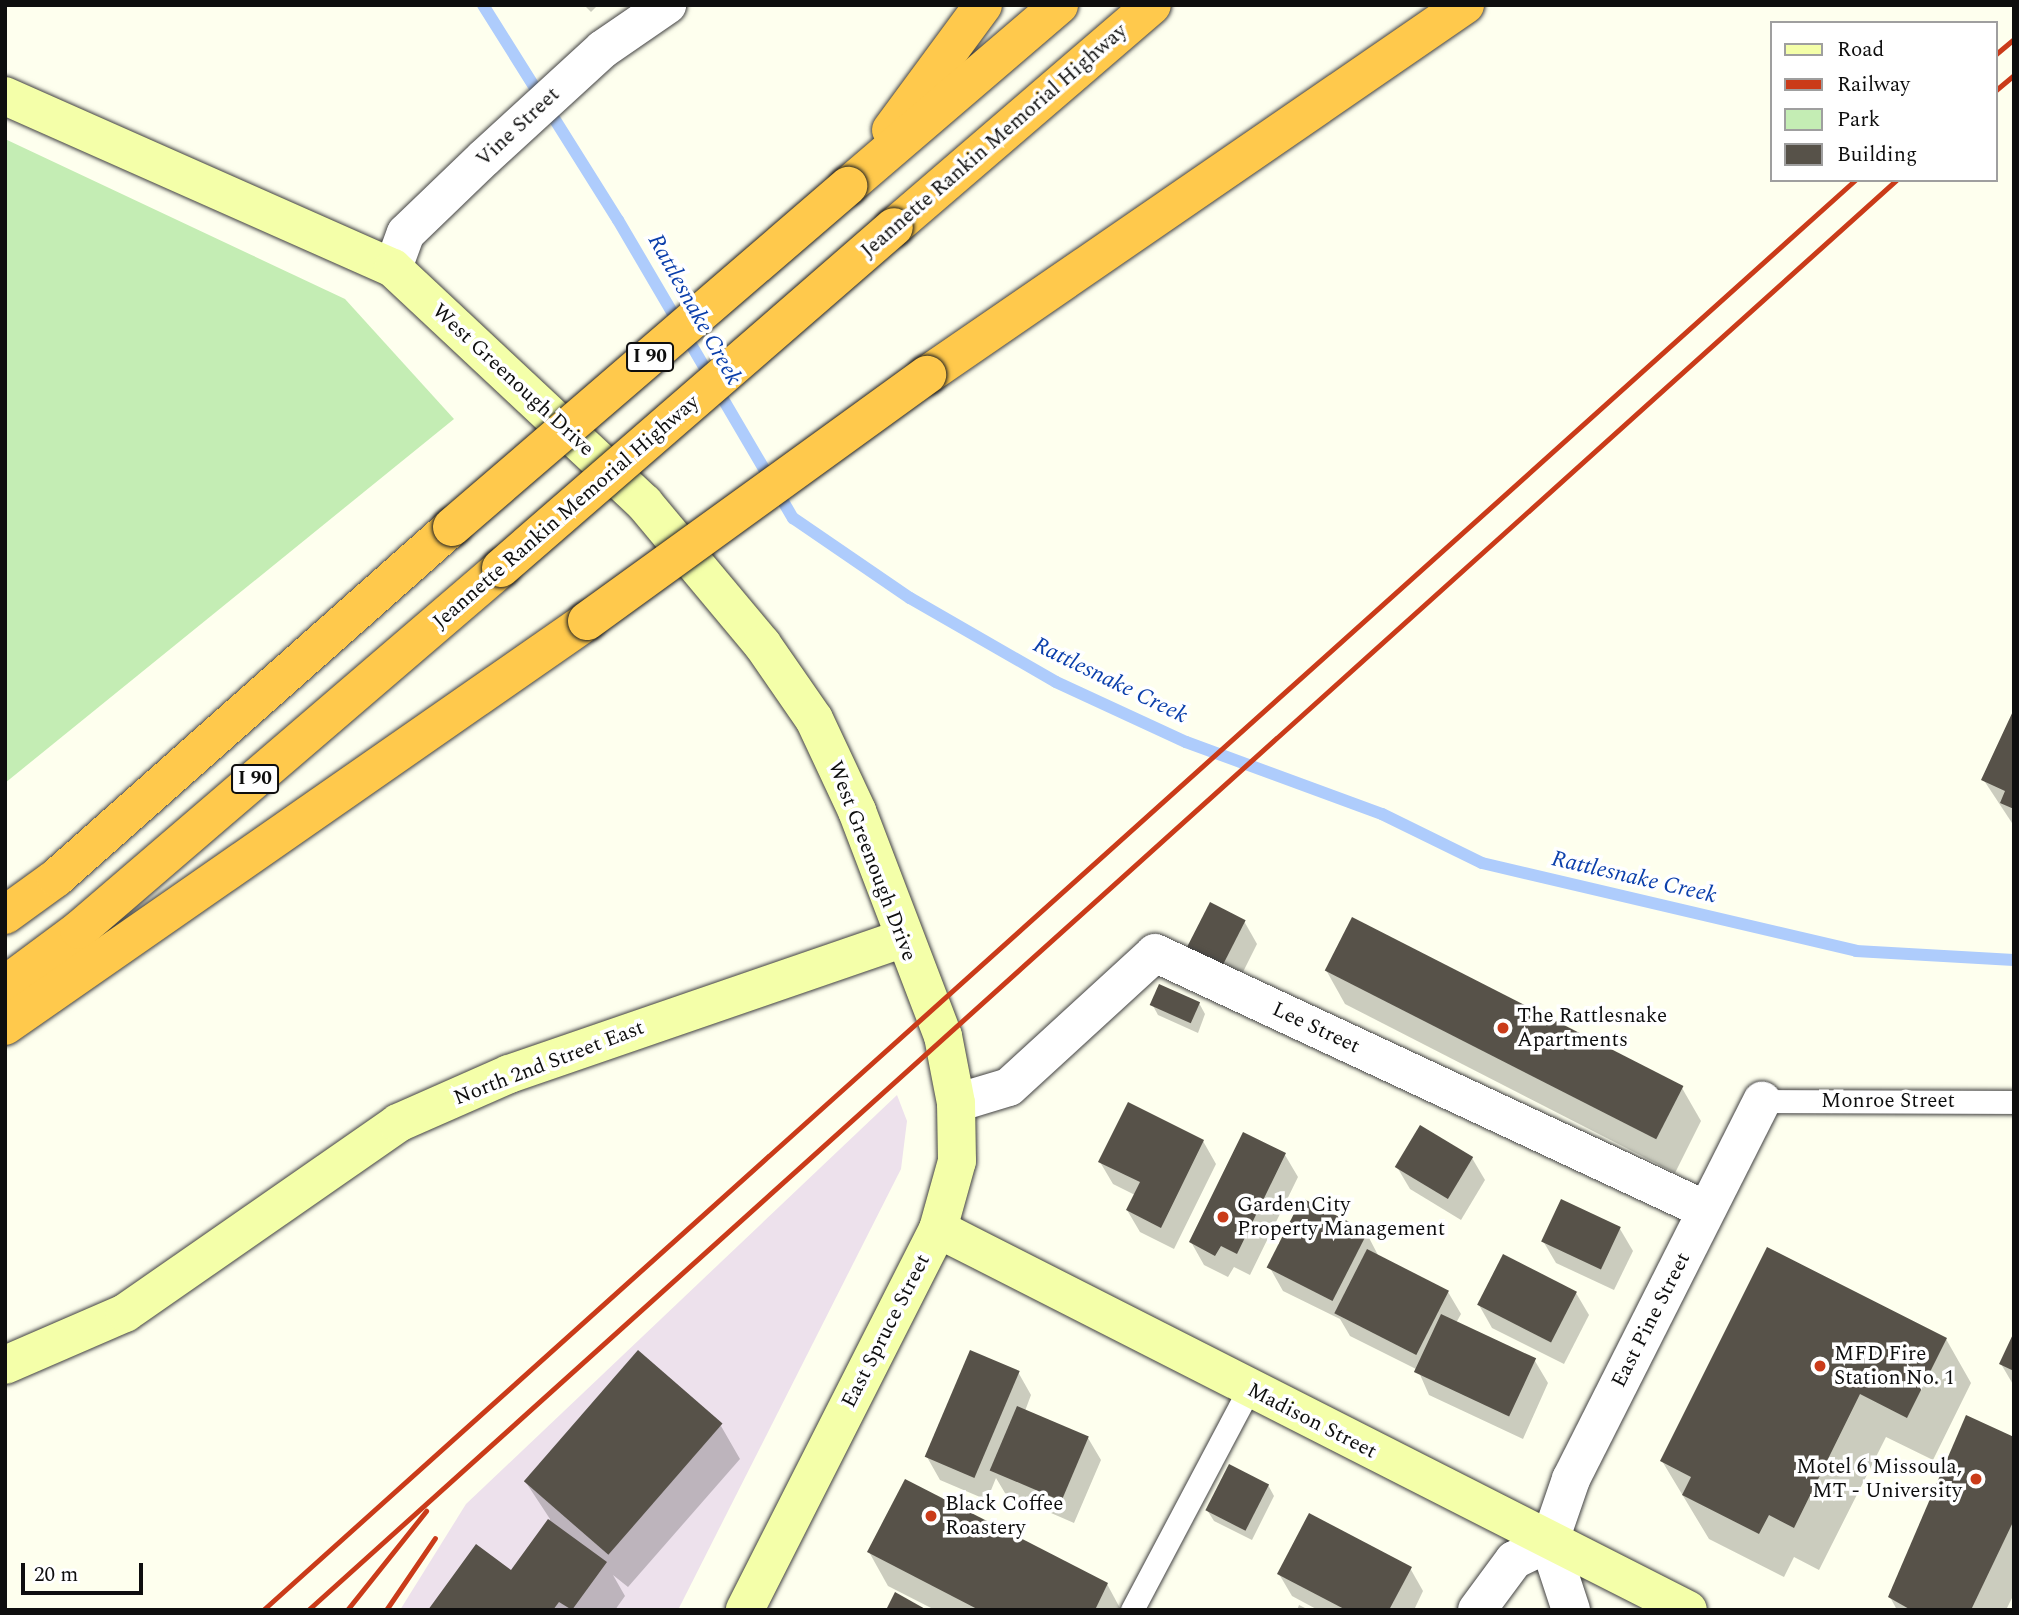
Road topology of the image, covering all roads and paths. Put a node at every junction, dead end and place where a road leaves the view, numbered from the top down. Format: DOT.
graph roads {
  1 [pos="667,5"];
  2 [pos="983,5"];
  3 [pos="1059,5"];
  4 [pos="1152,5"];
  5 [pos="1465,5"];
  6 [pos="5,96"];
  7 [pos="854,181"];
  8 [pos="393,268"];
  9 [pos="5,915"];
  10 [pos="901,939"];
  11 [pos="5,985"];
  12 [pos="5,1026"];
  13 [pos="943,1036"];
  14 [pos="1762,1101"];
  15 [pos="2014,1101"];
  16 [pos="956,1103"];
  17 [pos="1706,1210"];
  18 [pos="938,1230"];
  19 [pos="5,1365"];
  20 [pos="1249,1389"];
  21 [pos="1549,1543"];
  22 [pos="745,1610"];
  23 [pos="1132,1610"];
  24 [pos="1477,1610"];
  25 [pos="1571,1610"];
  26 [pos="1688,1610"];
  1 -- 8 [label="street, Vine Street"];
  2 -- 7 [label="highway"];
  3 -- 7 [label="highway, I 90"];
  4 -- 11 [label="highway, Jeannette Rankin Memorial Highway / I 90, bridge"];
  5 -- 12 [label="highway, bridge"];
  6 -- 8 [label="street, West Greenough Drive"];
  7 -- 9 [label="highway, I 90, bridge"];
  8 -- 10 [label="street, West Greenough Drive"];
  10 -- 13 [label="street, West Greenough Drive"];
  10 -- 19 [label="street, North 2nd Street East"];
  13 -- 16 [label="street, East Spruce Street"];
  14 -- 15 [label="lane, Monroe Street"];
  14 -- 17 [label="street, East Pine Street"];
  16 -- 17 [label="street, Lee Street"];
  16 -- 18 [label="street, East Spruce Street"];
  17 -- 21 [label="street, East Pine Street"];
  18 -- 20 [label="street, Madison Street"];
  18 -- 22 [label="street, East Spruce Street"];
  20 -- 21 [label="street, Madison Street"];
  20 -- 23 [label="lane"];
  21 -- 24 [label="street"];
  21 -- 25 [label="street"];
  21 -- 26 [label="street, Madison Street"];
}
